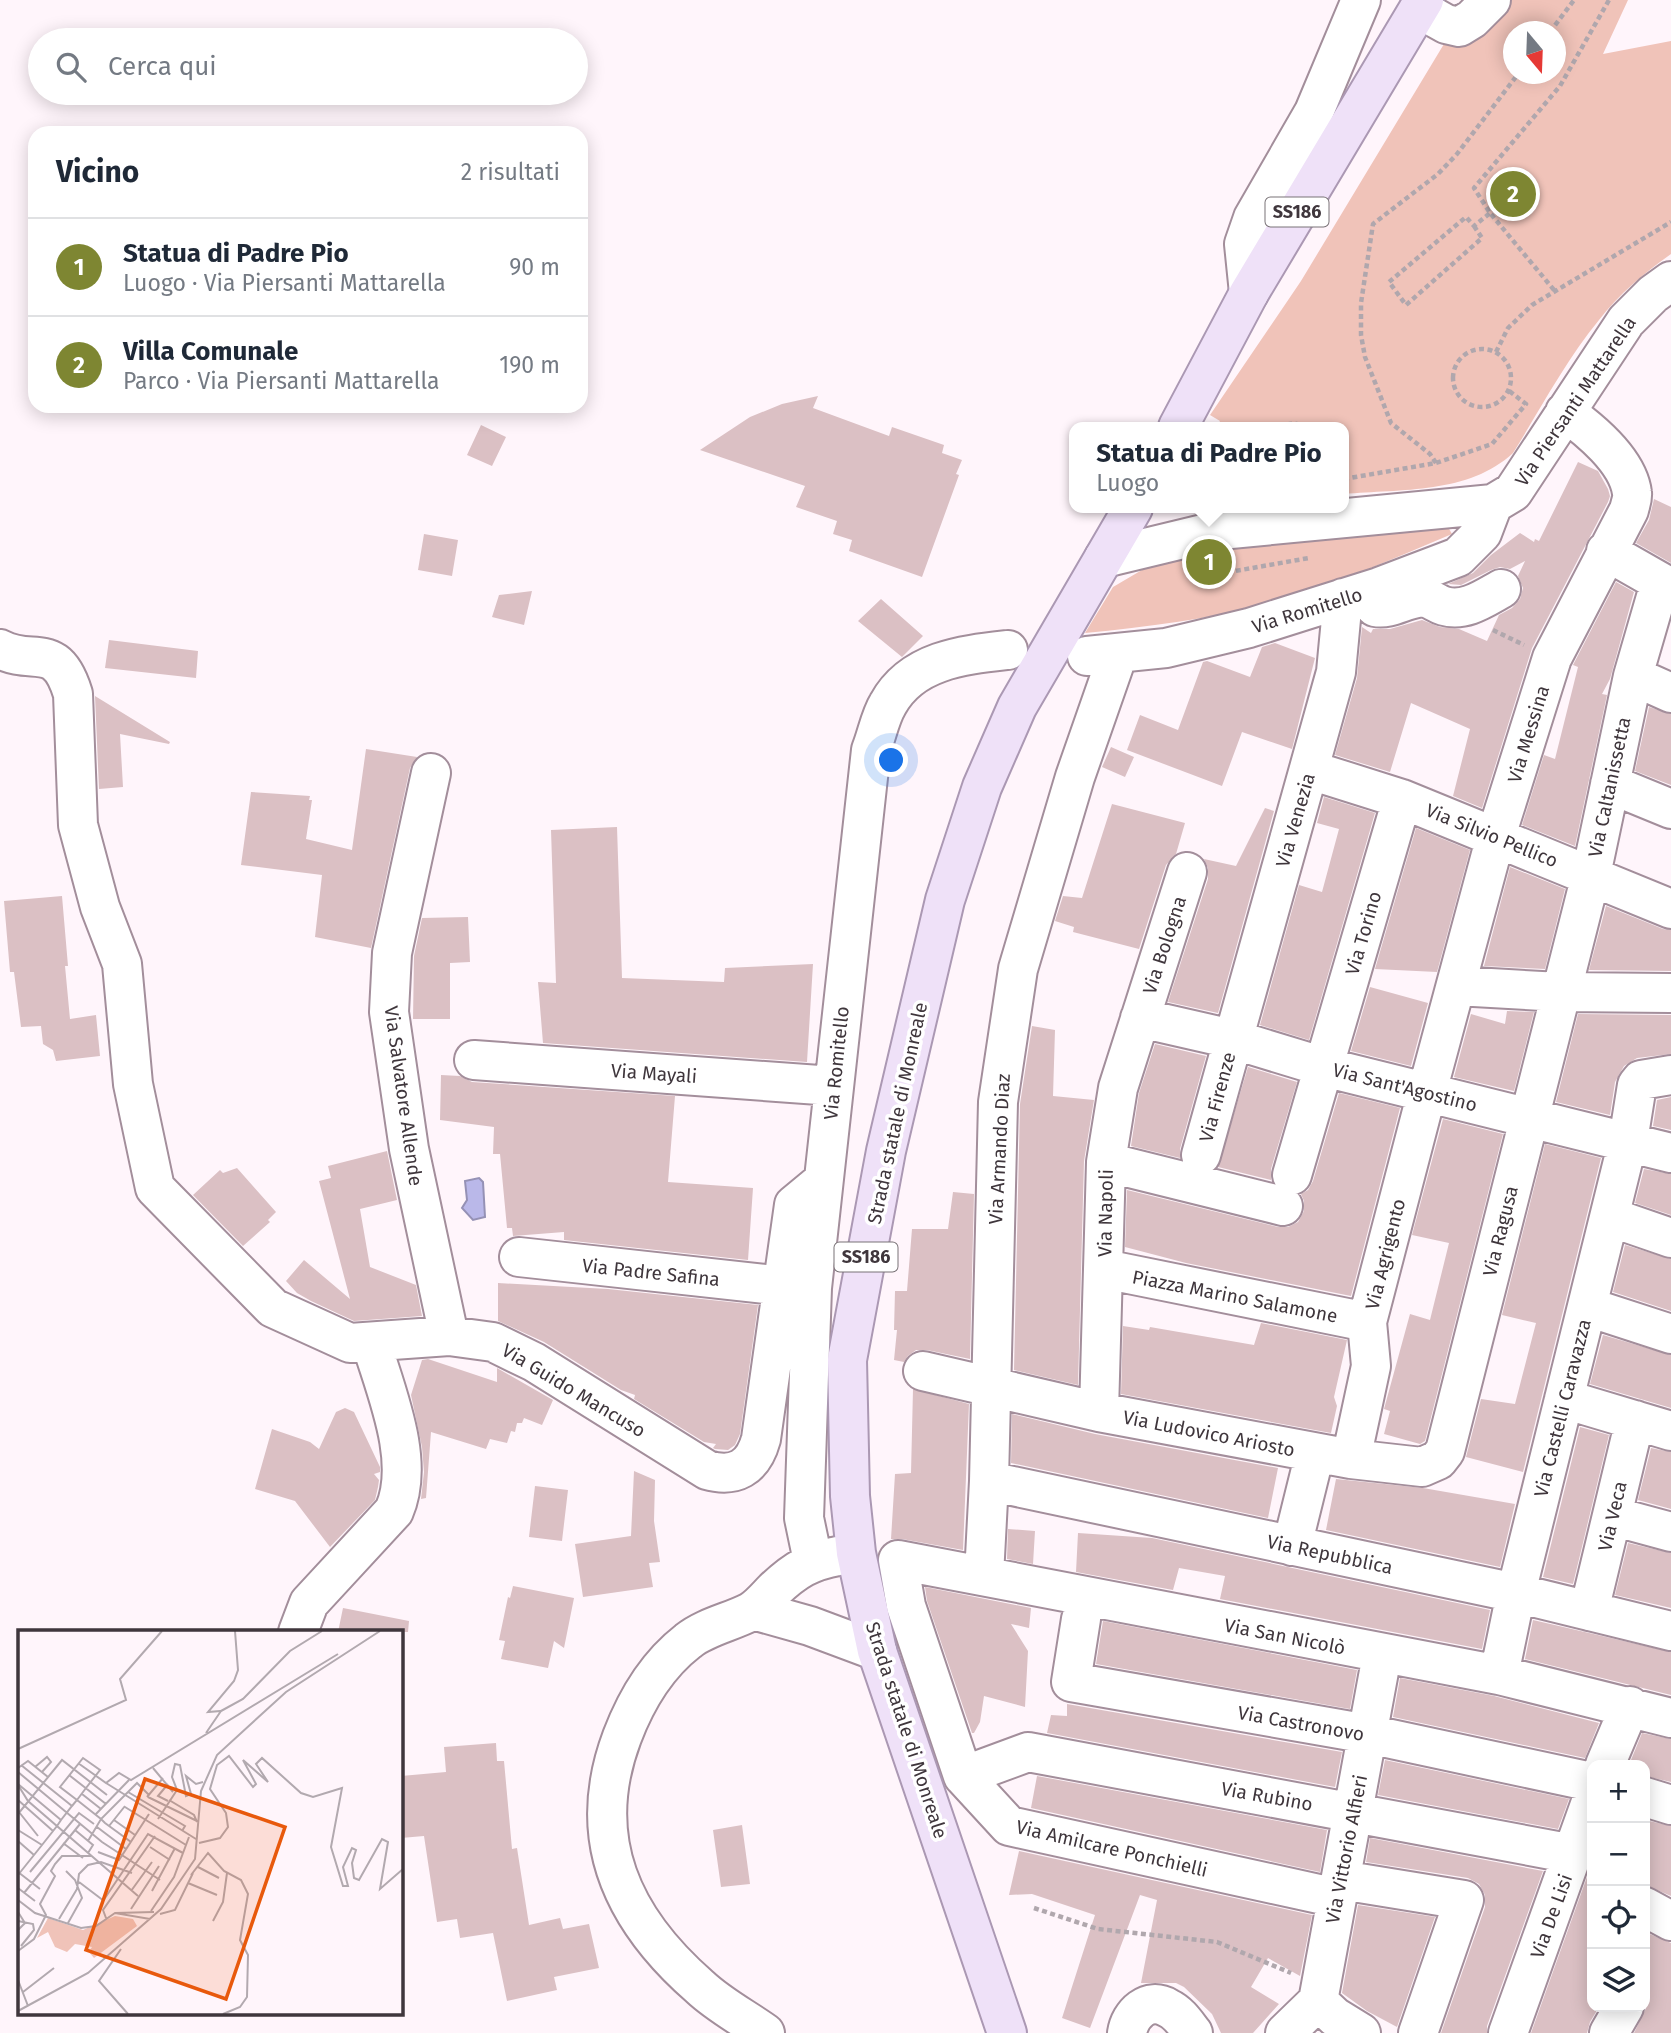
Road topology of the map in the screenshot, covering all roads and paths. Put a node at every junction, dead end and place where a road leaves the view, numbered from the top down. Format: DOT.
graph roads {
  1 [pos="1361,0"];
  2 [pos="1491,0"];
  3 [pos="1574,0"];
  4 [pos="1609,0"];
  5 [pos="1421,4"];
  6 [pos="1558,21"];
  7 [pos="1510,84"];
  8 [pos="1490,213"];
  9 [pos="1671,222"];
  10 [pos="1474,226"];
  11 [pos="1671,281"];
  12 [pos="1554,290"];
  13 [pos="1249,293"];
  14 [pos="1496,352"];
  15 [pos="1508,390"];
  16 [pos="1565,412"];
  17 [pos="1181,422"];
  18 [pos="1436,463"];
  19 [pos="1349,478"];
  20 [pos="1493,505"];
  21 [pos="1349,512"];
  22 [pos="1130,513"];
  23 [pos="1332,513"];
  24 [pos="1211,519"];
  25 [pos="1606,551"];
  26 [pos="1104,558"];
  27 [pos="1666,586"];
  28 [pos="1501,589"];
  29 [pos="1350,596"];
  30 [pos="1008,650"];
  31 [pos="1,651"];
  32 [pos="1102,655"];
  33 [pos="1633,676"];
  34 [pos="1671,693"];
  35 [pos="1310,770"];
  36 [pos="431,773"];
  37 [pos="1610,784"];
  38 [pos="1402,799"];
  39 [pos="1671,809"];
  40 [pos="1496,836"];
  41 [pos="1187,872"];
  42 [pos="1591,876"];
  43 [pos="1671,909"];
  44 [pos="1456,986"];
  45 [pos="1560,992"];
  46 [pos="1671,993"];
  47 [pos="1140,1018"];
  48 [pos="1232,1040"];
  49 [pos="474,1060"];
  50 [pos="1324,1067"];
  51 [pos="1671,1075"];
  52 [pos="833,1086"];
  53 [pos="1427,1092"];
  54 [pos="1528,1117"];
  55 [pos="1628,1141"];
  56 [pos="1671,1153"];
  57 [pos="1201,1155"];
  58 [pos="1106,1162"];
  59 [pos="824,1181"];
  60 [pos="1609,1217"];
  61 [pos="1671,1238"];
  62 [pos="519,1257"];
  63 [pos="1104,1269"];
  64 [pos="783,1286"];
  65 [pos="1588,1307"];
  66 [pos="1367,1322"];
  67 [pos="1671,1334"];
  68 [pos="449,1336"];
  69 [pos="371,1342"];
  70 [pos="923,1371"];
  71 [pos="989,1387"];
  72 [pos="1564,1399"];
  73 [pos="1099,1412"];
  74 [pos="1635,1420"];
  75 [pos="1671,1431"];
  76 [pos="1333,1456"];
  77 [pos="1430,1465"];
  78 [pos="989,1481"];
  79 [pos="1612,1516"];
  80 [pos="1671,1532"];
  81 [pos="1292,1546"];
  82 [pos="856,1553"];
  83 [pos="898,1560"];
  84 [pos="813,1561"];
  85 [pos="984,1576"];
  86 [pos="1516,1592"];
  87 [pos="753,1611"];
  88 [pos="1589,1612"];
  89 [pos="1082,1619"];
  90 [pos="299,1630"];
  91 [pos="1671,1631"];
  92 [pos="877,1651"];
  93 [pos="1382,1655"];
  94 [pos="1499,1675"];
  95 [pos="1630,1706"];
  96 [pos="1671,1718"];
  97 [pos="1368,1734"];
  98 [pos="1607,1760"];
  99 [pos="963,1776"];
  100 [pos="1587,1781"];
  101 [pos="1650,1799"];
  102 [pos="1671,1805"];
  103 [pos="1353,1812"];
  104 [pos="1587,1823"];
  105 [pos="1577,1870"];
  106 [pos="1339,1889"];
  107 [pos="1034,1908"];
  108 [pos="1650,1910"];
  109 [pos="1671,1921"];
  110 [pos="1318,2001"];
  111 [pos="1621,2012"];
  112 [pos="765,2033"];
  113 [pos="1007,2033"];
  114 [pos="1127,2033"];
  115 [pos="1193,2033"];
  116 [pos="1286,2033"];
  117 [pos="1361,2033"];
  118 [pos="1418,2033"];
  119 [pos="1508,2033"];
  120 [pos="1609,2033"];
  1 -- 13 [label="street"];
  2 -- 5 [label="street"];
  3 -- 6 [label="path"];
  4 -- 8 [label="path"];
  5 -- 13 [label="main road, SS186"];
  7 -- 18 [label="path"];
  8 -- 10 [label="path"];
  8 -- 12 [label="path"];
  9 -- 12 [label="path"];
  10 -- 10 [label="path"];
  11 -- 16 [label="street, Via Piersanti Mattarella"];
  12 -- 14 [label="path"];
  13 -- 17 [label="main road, SS186"];
  14 -- 15 [label="path"];
  14 -- 15 [label="path"];
  15 -- 18 [label="path"];
  16 -- 20 [label="street, Via Piersanti Mattarella"];
  16 -- 25 [label="street, Via Messina"];
  18 -- 19 [label="path"];
  20 -- 21 [label="street"];
  20 -- 29 [label="street, Via Romitello"];
  22 -- 26 [label="main road, Strada statale di Monreale / SS186"];
  23 -- 24 [label="street"];
  24 -- 26 [label="street"];
  25 -- 27 [label="street"];
  25 -- 40 [label="street, Via Messina"];
  26 -- 82 [label="main road, Strada statale di Monreale / SS186"];
  27 -- 33 [label="street, Via Caltanissetta"];
  28 -- 29 [label="street"];
  29 -- 32 [label="street, Via Romitello"];
  29 -- 35 [label="street, Via Venezia"];
  30 -- 52 [label="street, Via Romitello"];
  31 -- 69 [label="street, Via Guido Mancuso"];
  32 -- 71 [label="street, Via Armando Diaz"];
  33 -- 34 [label="street"];
  33 -- 37 [label="street, Via Caltanissetta"];
  35 -- 38 [label="street, Via Silvio Pellico"];
  35 -- 48 [label="street, Via Venezia"];
  36 -- 68 [label="street, Via Salvatore Allende"];
  37 -- 39 [label="street"];
  37 -- 42 [label="street, Via Caltanissetta"];
  38 -- 40 [label="street, Via Silvio Pellico"];
  38 -- 50 [label="street, Via Torino"];
  40 -- 42 [label="street, Via Silvio Pellico"];
  40 -- 44 [label="street, Via Messina"];
  41 -- 47 [label="street, Via Bologna"];
  42 -- 43 [label="street, Via Silvio Pellico"];
  42 -- 45 [label="street, Via Caltanissetta"];
  44 -- 45 [label="street"];
  44 -- 53 [label="street, Via Messina"];
  45 -- 46 [label="street"];
  45 -- 54 [label="street, Via Ragusa"];
  47 -- 48 [label="street, Via Sant'Agostino"];
  47 -- 58 [label="street, Via Napoli"];
  48 -- 50 [label="street, Via Sant'Agostino"];
  48 -- 57 [label="street, Via Firenze"];
  49 -- 52 [label="street, Via Mayali"];
  50 -- 53 [label="street, Via Sant'Agostino"];
  50 -- 58 [label="street, Via Torino"];
  51 -- 55 [label="street, Via Castelli Caravazza"];
  52 -- 59 [label="street, Via Romitello"];
  53 -- 54 [label="street, Via Sant'Agostino"];
  53 -- 66 [label="street, Via Agrigento"];
  54 -- 55 [label="street, Via Sant'Agostino"];
  54 -- 77 [label="street, Via Ragusa"];
  55 -- 56 [label="street, Via Sant'Agostino"];
  55 -- 60 [label="street, Via Castelli Caravazza"];
  58 -- 63 [label="street, Via Napoli"];
  59 -- 64 [label="street, Via Guido Mancuso"];
  59 -- 84 [label="street, Via Romitello"];
  60 -- 61 [label="street"];
  60 -- 65 [label="street, Via Castelli Caravazza"];
  62 -- 64 [label="street, Via Padre Safina"];
  63 -- 66 [label="street, Piazza Marino Salamone"];
  63 -- 73 [label="street, Via Napoli"];
  64 -- 68 [label="street, Via Guido Mancuso"];
  65 -- 67 [label="street"];
  65 -- 72 [label="street, Via Castelli Caravazza"];
  66 -- 76 [label="street, Via Agrigento"];
  68 -- 69 [label="street, Via Guido Mancuso"];
  69 -- 90 [label="street"];
  70 -- 71 [label="street, Via Ludovico Ariosto"];
  71 -- 73 [label="street, Via Ludovico Ariosto"];
  71 -- 78 [label="street, Via Armando Diaz"];
  72 -- 74 [label="street"];
  72 -- 86 [label="street, Via Castelli Caravazza"];
  73 -- 76 [label="street, Via Ludovico Ariosto"];
  74 -- 75 [label="street"];
  74 -- 79 [label="street, Via Veca"];
  76 -- 77 [label="street, Via Ludovico Ariosto"];
  76 -- 81 [label="street, Via Agrigento"];
  78 -- 81 [label="street, Via Repubblica"];
  78 -- 85 [label="street, Via Armando Diaz"];
  79 -- 80 [label="street"];
  79 -- 88 [label="street, Via Veca"];
  81 -- 86 [label="street, Via Repubblica"];
  82 -- 84 [label="street"];
  82 -- 92 [label="main road, Strada statale di Monreale / SS186"];
  83 -- 85 [label="street, Via San Nicolò"];
  83 -- 99 [label="street, Via Amilcare Ponchielli"];
  84 -- 87 [label="street"];
  85 -- 93 [label="street, Via San Nicolò"];
  86 -- 88 [label="street, Via Repubblica"];
  86 -- 94 [label="street, Via Castelli Caravazza"];
  87 -- 92 [label="street"];
  87 -- 112 [label="street"];
  88 -- 91 [label="street, Via Repubblica"];
  89 -- 97 [label="street, Via Castronovo"];
  92 -- 113 [label="main road, Strada statale di Monreale / SS186"];
  93 -- 94 [label="street, Via San Nicolò"];
  93 -- 97 [label="street, Via Vittorio Alfieri"];
  94 -- 95 [label="street, Via San Nicolò"];
  95 -- 96 [label="street, Via San Nicolò"];
  95 -- 98 [label="street"];
  97 -- 100 [label="street, Via Castronovo"];
  97 -- 103 [label="street, Via Vittorio Alfieri"];
  99 -- 103 [label="street, Via Rubino"];
  99 -- 106 [label="street, Via Amilcare Ponchielli"];
  101 -- 102 [label="street"];
  103 -- 105 [label="street, Via Rubino"];
  103 -- 106 [label="street, Via Vittorio Alfieri"];
  104 -- 105 [label="street, Via De Lisi"];
  105 -- 119 [label="street, Via De Lisi"];
  106 -- 110 [label="street, Via Vittorio Alfieri"];
  106 -- 118 [label="street, Via Amilcare Ponchielli"];
  107 -- 110 [label="path"];
  108 -- 109 [label="street"];
  110 -- 116 [label="street"];
  110 -- 117 [label="street"];
  111 -- 120 [label="street"];
  114 -- 115 [label="street"];
}
